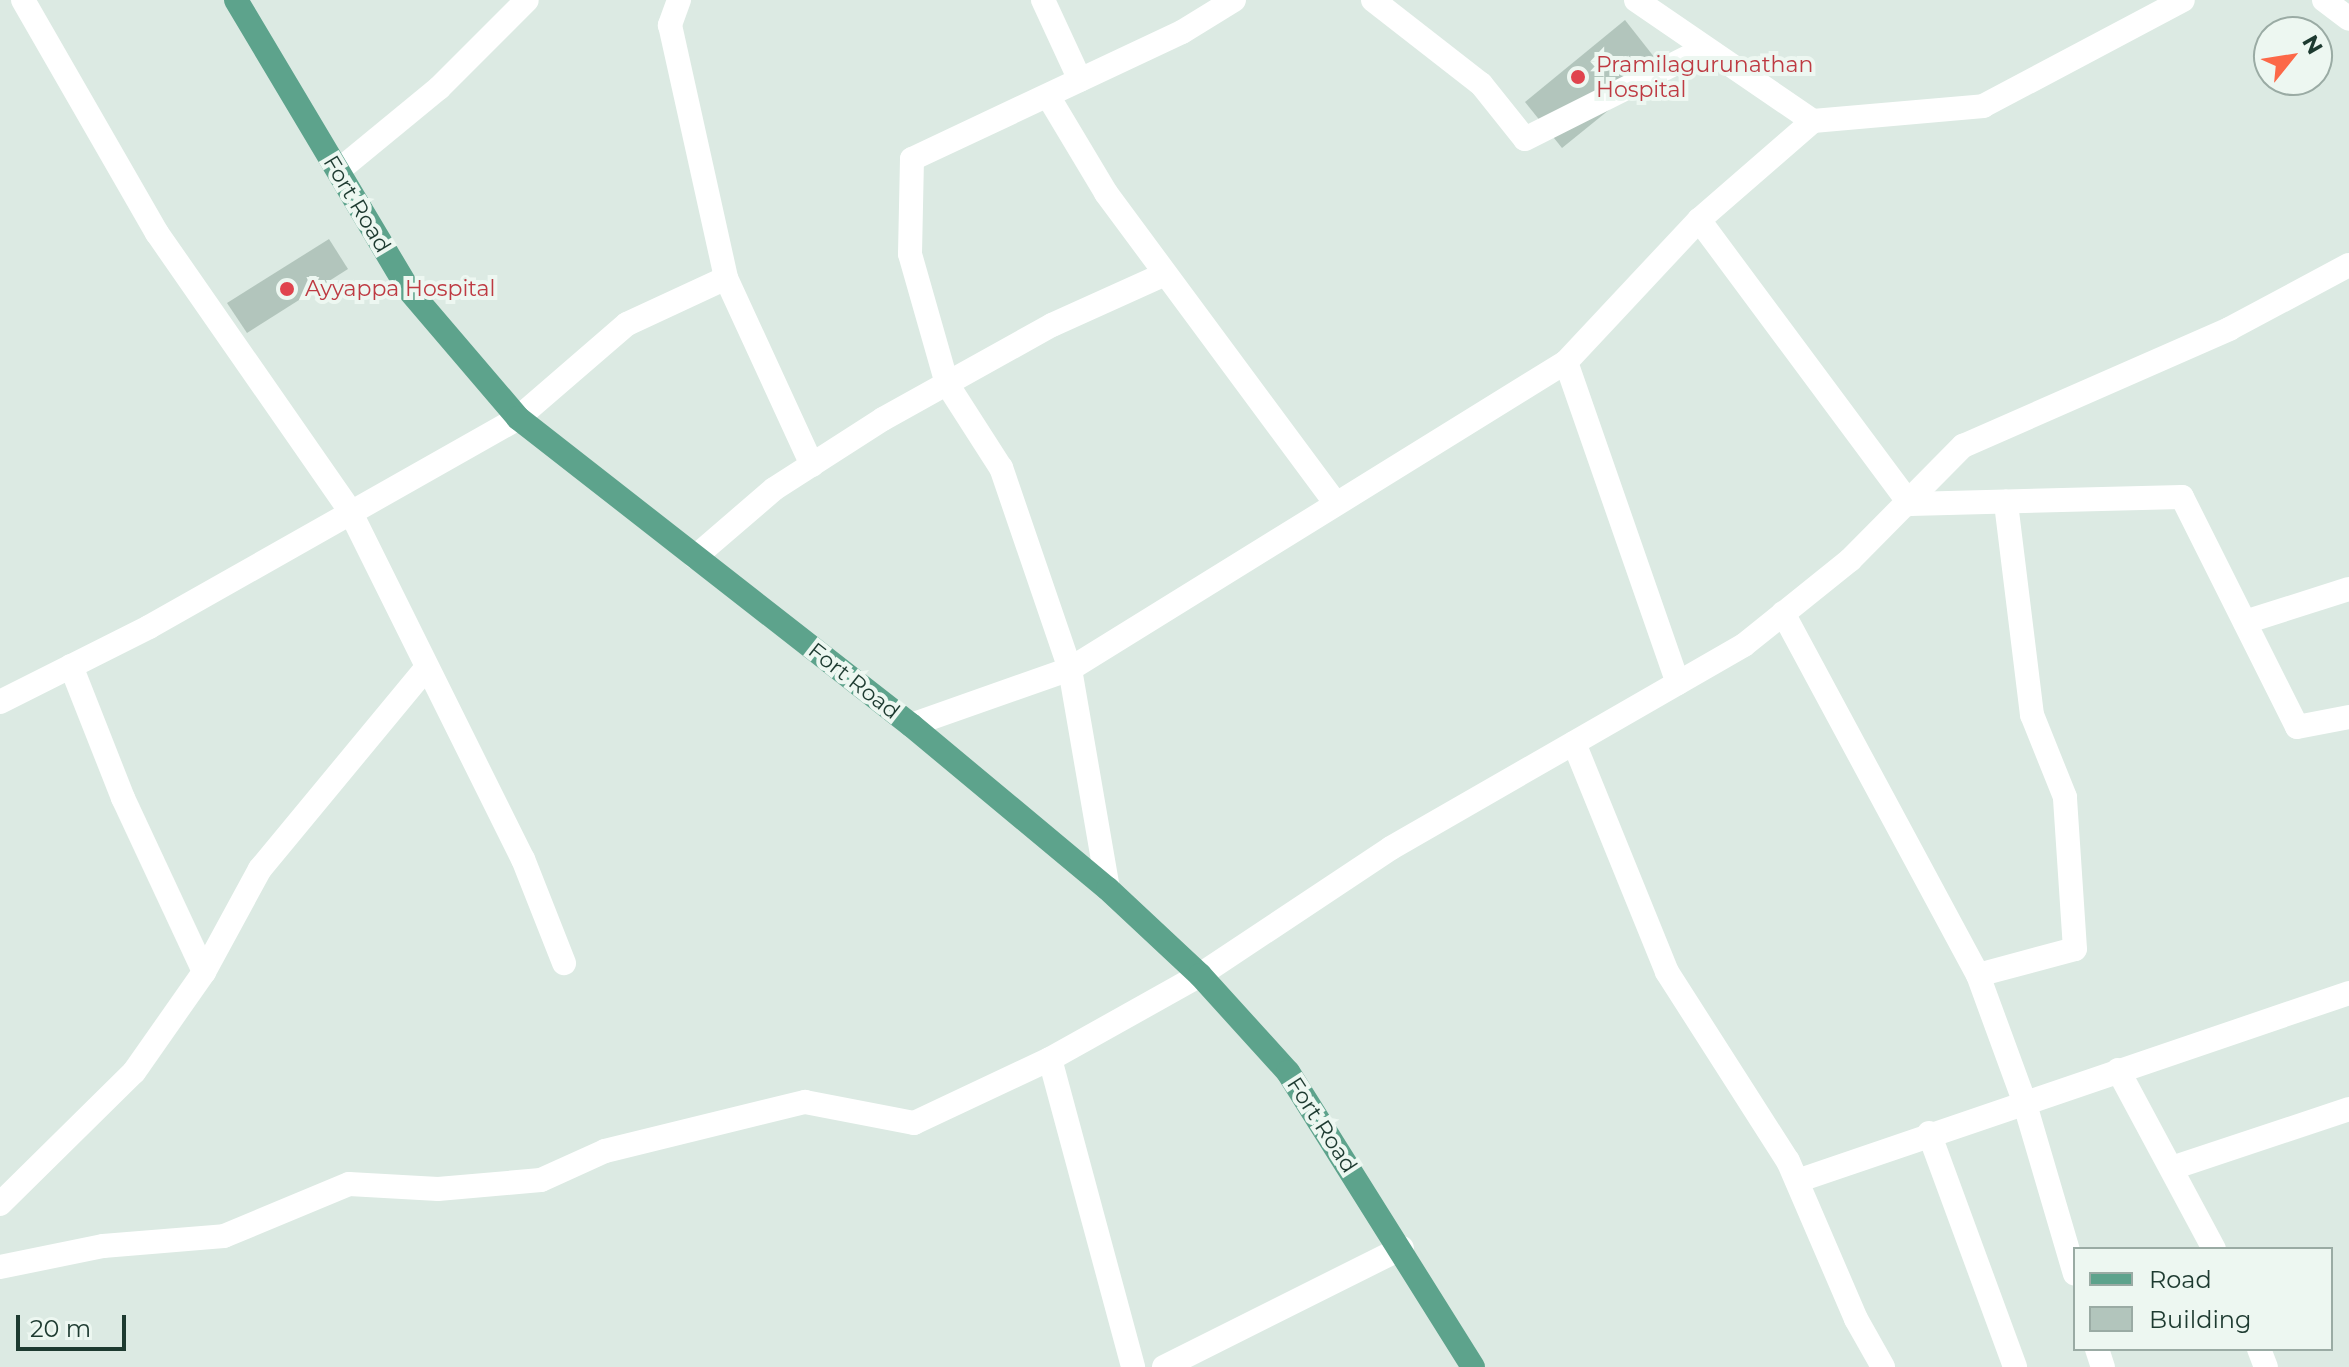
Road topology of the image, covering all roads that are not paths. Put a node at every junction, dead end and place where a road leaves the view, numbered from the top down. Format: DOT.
graph roads {
  1 [pos="23,0"];
  2 [pos="236,0"];
  3 [pos="527,0"];
  4 [pos="679,0"];
  5 [pos="1043,0"];
  6 [pos="1234,0"];
  7 [pos="1373,0"];
  8 [pos="1636,0"];
  9 [pos="2183,0"];
  10 [pos="2324,0"];
  11 [pos="2349,19"];
  12 [pos="1704,49"];
  13 [pos="1080,80"];
  14 [pos="1048,96"];
  15 [pos="1813,121"];
  16 [pos="338,171"];
  17 [pos="1699,220"];
  18 [pos="2349,265"];
  19 [pos="1165,274"];
  20 [pos="726,278"];
  21 [pos="1566,362"];
  22 [pos="947,384"];
  23 [pos="518,418"];
  24 [pos="812,465"];
  25 [pos="1335,502"];
  26 [pos="2006,502"];
  27 [pos="1910,504"];
  28 [pos="350,511"];
  29 [pos="695,557"];
  30 [pos="2349,589"];
  31 [pos="1783,613"];
  32 [pos="2245,622"];
  33 [pos="71,666"];
  34 [pos="427,667"];
  35 [pos="1070,669"];
  36 [pos="1678,683"];
  37 [pos="0,702"];
  38 [pos="2349,717"];
  39 [pos="911,725"];
  40 [pos="1574,743"];
  41 [pos="1108,889"];
  42 [pos="564,963"];
  43 [pos="204,972"];
  44 [pos="1200,975"];
  45 [pos="1978,975"];
  46 [pos="2349,993"];
  47 [pos="1050,1059"];
  48 [pos="2118,1070"];
  49 [pos="2024,1101"];
  50 [pos="2349,1109"];
  51 [pos="1929,1133"];
  52 [pos="2172,1168"];
  53 [pos="1797,1181"];
  54 [pos="0,1204"];
  55 [pos="2213,1247"];
  56 [pos="1402,1248"];
  57 [pos="0,1267"];
  58 [pos="2073,1267"];
  59 [pos="1133,1367"];
  60 [pos="1164,1367"];
  61 [pos="1473,1367"];
  62 [pos="1883,1367"];
  63 [pos="2015,1367"];
  1 -- 28 [label="street"];
  2 -- 16 [label="main road, Fort Road"];
  3 -- 16 [label="street"];
  4 -- 20 [label="street"];
  5 -- 13 [label="street"];
  6 -- 13 [label="street"];
  7 -- 12 [label="street"];
  8 -- 12 [label="street"];
  9 -- 15 [label="street"];
  10 -- 11 [label="street"];
  12 -- 15 [label="street"];
  13 -- 14 [label="street"];
  14 -- 19 [label="street"];
  14 -- 22 [label="street"];
  15 -- 17 [label="street"];
  16 -- 23 [label="main road, Fort Road"];
  17 -- 21 [label="street"];
  17 -- 27 [label="street"];
  18 -- 27 [label="street"];
  19 -- 22 [label="street"];
  19 -- 25 [label="street"];
  20 -- 23 [label="street"];
  20 -- 24 [label="street"];
  21 -- 25 [label="street"];
  21 -- 36 [label="street"];
  22 -- 24 [label="street"];
  22 -- 35 [label="street"];
  23 -- 28 [label="street"];
  23 -- 29 [label="main road, Fort Road"];
  24 -- 29 [label="street"];
  25 -- 35 [label="street"];
  26 -- 27 [label="street"];
  26 -- 32 [label="street"];
  26 -- 45 [label="street"];
  27 -- 31 [label="street"];
  28 -- 33 [label="street"];
  28 -- 34 [label="street"];
  29 -- 39 [label="main road, Fort Road"];
  30 -- 32 [label="street"];
  31 -- 36 [label="street"];
  31 -- 45 [label="street"];
  32 -- 38 [label="street"];
  33 -- 37 [label="street"];
  33 -- 43 [label="street"];
  34 -- 42 [label="street"];
  34 -- 43 [label="street"];
  35 -- 39 [label="street"];
  35 -- 41 [label="street"];
  36 -- 40 [label="street"];
  39 -- 41 [label="main road, Fort Road"];
  40 -- 44 [label="street"];
  40 -- 53 [label="street"];
  41 -- 44 [label="main road, Fort Road"];
  43 -- 54 [label="street"];
  44 -- 47 [label="street"];
  44 -- 56 [label="main road, Fort Road"];
  45 -- 49 [label="street"];
  46 -- 48 [label="street"];
  47 -- 57 [label="street"];
  47 -- 59 [label="street"];
  48 -- 49 [label="street"];
  48 -- 52 [label="street"];
  49 -- 51 [label="street"];
  49 -- 58 [label="street"];
  50 -- 52 [label="street"];
  51 -- 53 [label="street"];
  51 -- 63 [label="street"];
  52 -- 55 [label="street"];
  53 -- 62 [label="street"];
  56 -- 60 [label="street"];
  56 -- 61 [label="main road, Fort Road"];
}
